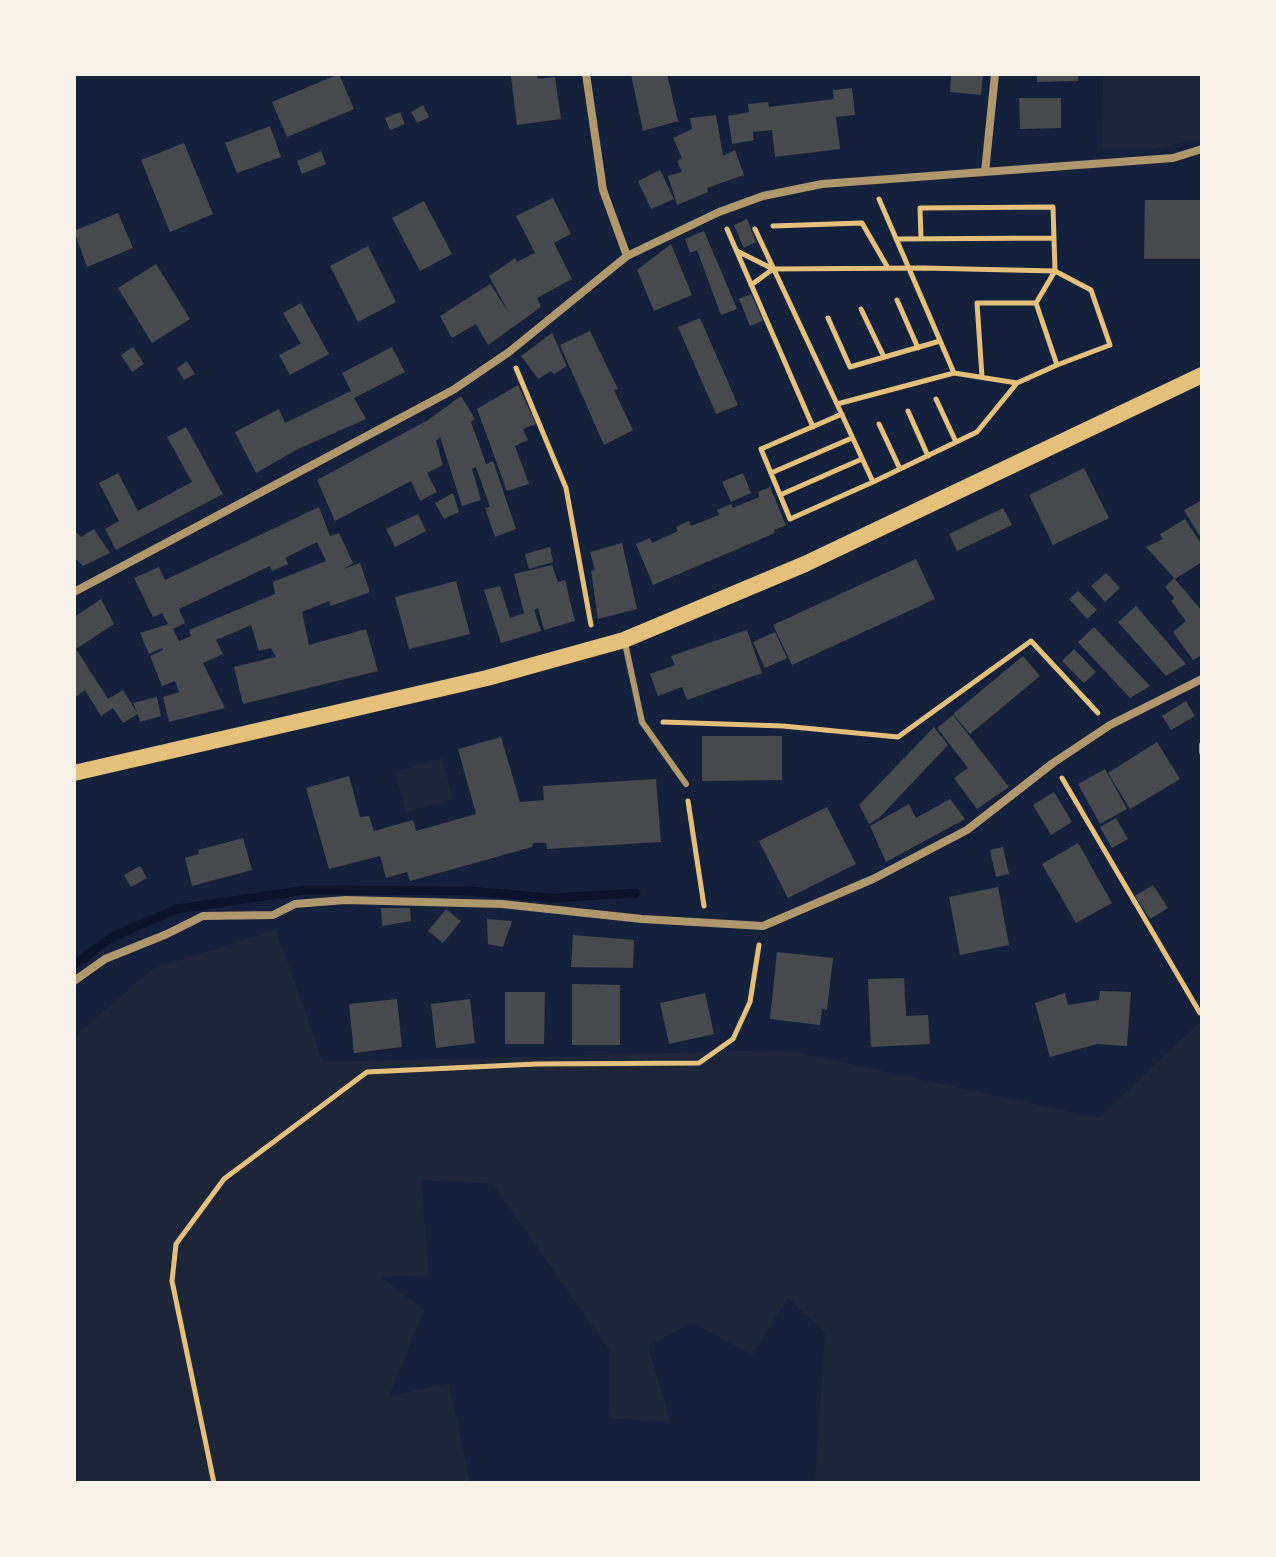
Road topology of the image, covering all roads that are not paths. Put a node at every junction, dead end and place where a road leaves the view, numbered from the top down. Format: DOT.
graph roads {
  1 [pos="586,74"];
  2 [pos="995,74"];
  3 [pos="1202,149"];
  4 [pos="985,172"];
  5 [pos="627,256"];
  6 [pos="1202,375"];
  7 [pos="74,592"];
  8 [pos="624,640"];
  9 [pos="1202,679"];
  10 [pos="1202,745"];
  11 [pos="1202,752"];
  12 [pos="74,773"];
  13 [pos="686,784"];
  14 [pos="74,981"];
  1 -- 5 [label="street"];
  2 -- 4 [label="street"];
  3 -- 4 [label="street"];
  4 -- 5 [label="street"];
  5 -- 7 [label="street"];
  6 -- 8 [label="main road"];
  8 -- 12 [label="main road"];
  8 -- 13 [label="lane"];
  9 -- 14 [label="street"];
  10 -- 11 [label="lane"];
}
